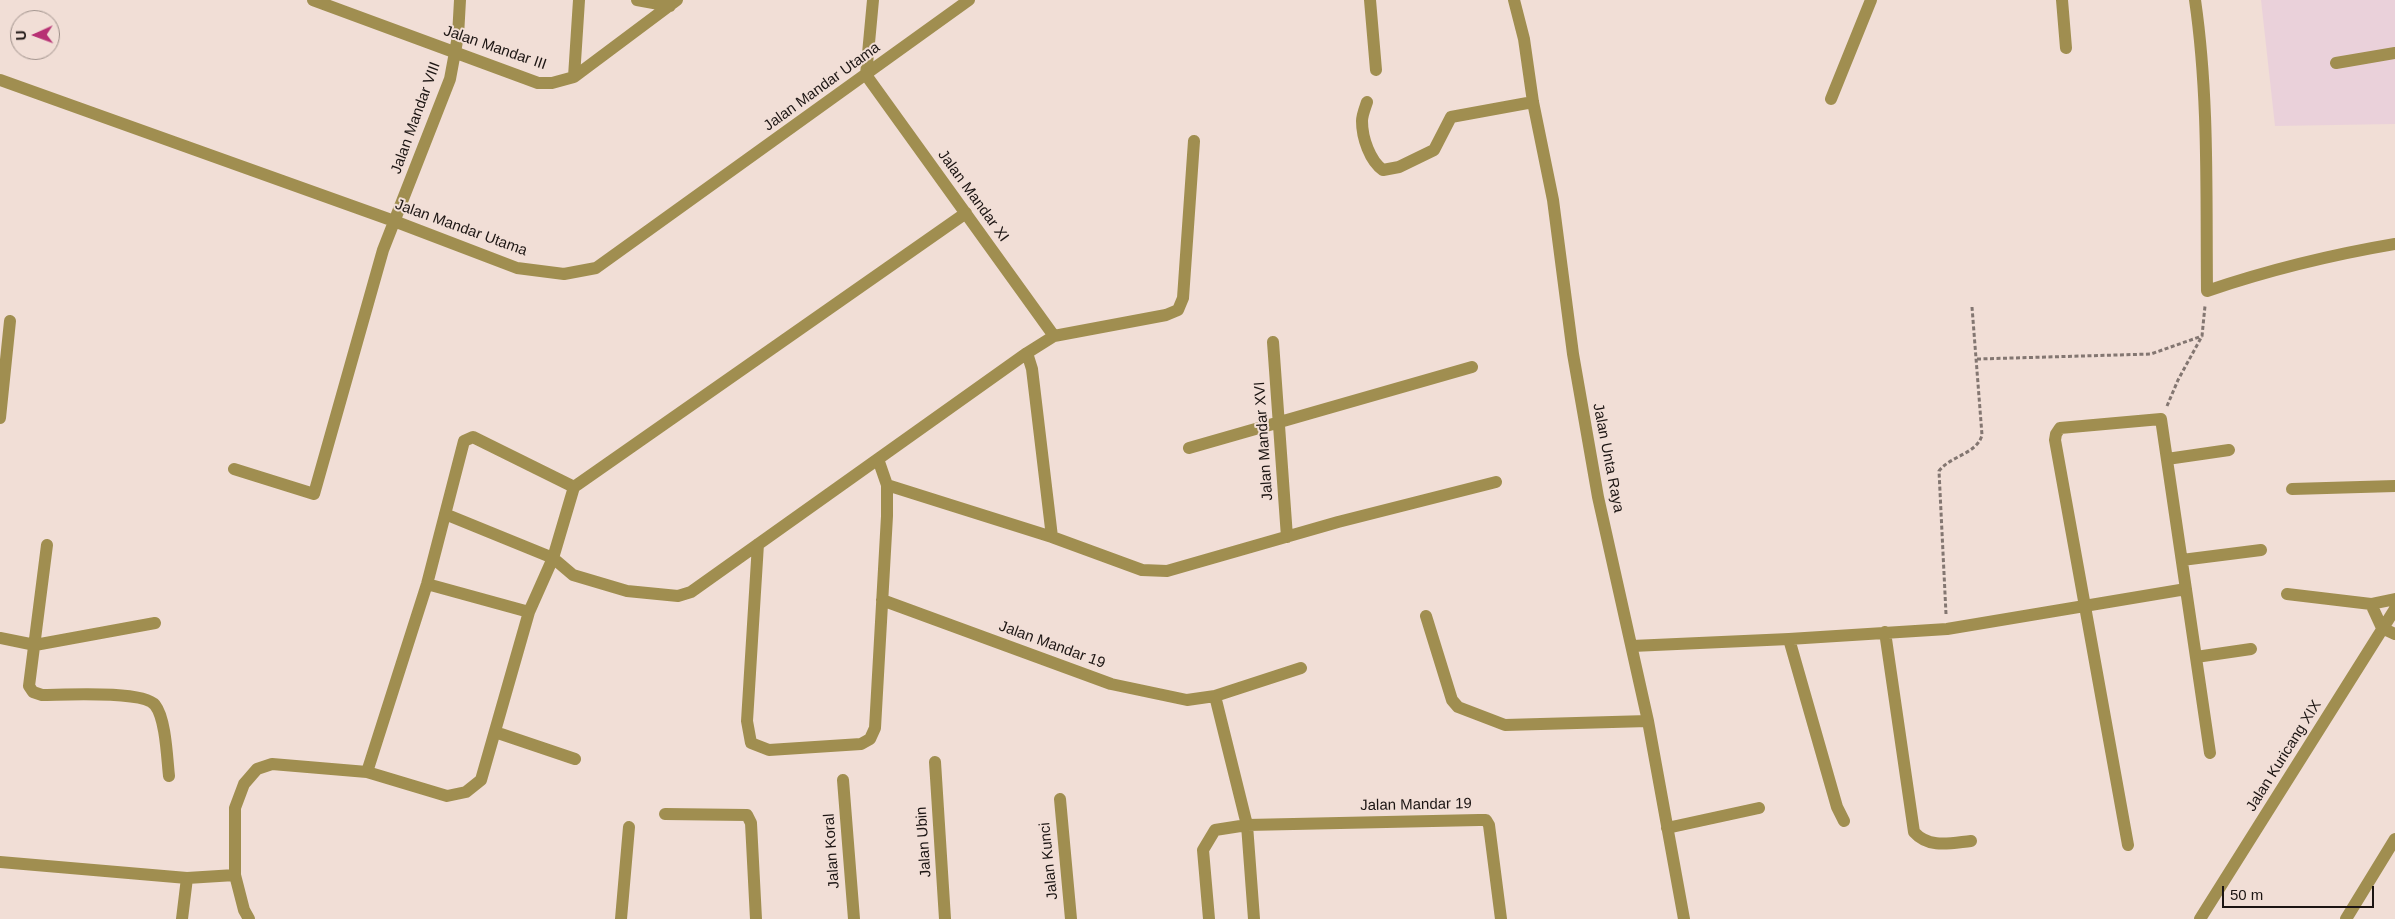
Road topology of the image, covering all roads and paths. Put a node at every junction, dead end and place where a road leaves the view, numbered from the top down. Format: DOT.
graph roads {
  1 [pos="313,0"];
  2 [pos="460,0"];
  3 [pos="580,0"];
  4 [pos="637,0"];
  5 [pos="873,0"];
  6 [pos="969,0"];
  7 [pos="1370,0"];
  8 [pos="1514,0"];
  9 [pos="1871,0"];
  10 [pos="2062,0"];
  11 [pos="2195,0"];
  12 [pos="674,3"];
  13 [pos="2066,48"];
  14 [pos="2395,53"];
  15 [pos="456,54"];
  16 [pos="2336,63"];
  17 [pos="1376,70"];
  18 [pos="866,75"];
  19 [pos="574,77"];
  20 [pos="0,80"];
  21 [pos="1831,98"];
  22 [pos="1367,102"];
  23 [pos="1533,102"];
  24 [pos="1194,142"];
  25 [pos="966,214"];
  26 [pos="394,221"];
  27 [pos="2395,244"];
  28 [pos="2207,290"];
  29 [pos="1972,307"];
  30 [pos="10,321"];
  31 [pos="1054,336"];
  32 [pos="2202,336"];
  33 [pos="1273,342"];
  34 [pos="1027,353"];
  35 [pos="1977,359"];
  36 [pos="1472,367"];
  37 [pos="0,418"];
  38 [pos="2161,419"];
  39 [pos="1280,423"];
  40 [pos="1189,448"];
  41 [pos="2229,450"];
  42 [pos="878,459"];
  43 [pos="2167,460"];
  44 [pos="234,469"];
  45 [pos="1496,482"];
  46 [pos="886,485"];
  47 [pos="2395,486"];
  48 [pos="574,487"];
  49 [pos="2292,489"];
  50 [pos="445,514"];
  51 [pos="1052,537"];
  52 [pos="1286,537"];
  53 [pos="758,544"];
  54 [pos="47,545"];
  55 [pos="2261,550"];
  56 [pos="553,558"];
  57 [pos="2182,560"];
  58 [pos="427,584"];
  59 [pos="2186,589"];
  60 [pos="2286,594"];
  61 [pos="2395,599"];
  62 [pos="882,600"];
  63 [pos="2371,604"];
  64 [pos="2084,607"];
  65 [pos="2395,609"];
  66 [pos="529,612"];
  67 [pos="1946,614"];
  68 [pos="1426,616"];
  69 [pos="155,623"];
  70 [pos="2382,628"];
  71 [pos="1885,632"];
  72 [pos="2395,634"];
  73 [pos="0,638"];
  74 [pos="1789,640"];
  75 [pos="36,646"];
  76 [pos="1632,646"];
  77 [pos="2250,650"];
  78 [pos="2196,658"];
  79 [pos="1301,668"];
  80 [pos="1215,696"];
  81 [pos="1648,721"];
  82 [pos="495,732"];
  83 [pos="2210,753"];
  84 [pos="574,758"];
  85 [pos="935,762"];
  86 [pos="367,772"];
  87 [pos="168,776"];
  88 [pos="843,780"];
  89 [pos="1060,799"];
  90 [pos="1759,808"];
  91 [pos="665,814"];
  92 [pos="1844,821"];
  93 [pos="1247,825"];
  94 [pos="630,827"];
  95 [pos="1668,828"];
  96 [pos="2395,839"];
  97 [pos="1971,841"];
  98 [pos="2128,845"];
  99 [pos="0,862"];
  100 [pos="235,875"];
  101 [pos="187,878"];
  102 [pos="182,919"];
  103 [pos="249,919"];
  104 [pos="621,919"];
  105 [pos="756,919"];
  106 [pos="854,919"];
  107 [pos="945,919"];
  108 [pos="1071,919"];
  109 [pos="1209,919"];
  110 [pos="1254,919"];
  111 [pos="1501,919"];
  112 [pos="1684,919"];
  113 [pos="2200,919"];
  114 [pos="2346,919"];
  1 -- 15 [label="street, Jalan Mandar III"];
  2 -- 15 [label="street, Jalan Mandar VIII"];
  3 -- 19 [label="street"];
  4 -- 12 [label="street"];
  5 -- 18 [label="street"];
  6 -- 18 [label="street, Jalan Mandar Utama"];
  7 -- 17 [label="street"];
  8 -- 23 [label="street, Jalan Unta Raya"];
  9 -- 21 [label="street"];
  10 -- 13 [label="street"];
  11 -- 28 [label="street"];
  12 -- 19 [label="street, Jalan Mandar III"];
  14 -- 16 [label="street"];
  15 -- 19 [label="street, Jalan Mandar III"];
  15 -- 26 [label="street, Jalan Mandar VIII"];
  18 -- 25 [label="street, Jalan Mandar XI"];
  18 -- 26 [label="street, Jalan Mandar Utama"];
  20 -- 26 [label="street, Jalan Mandar Utama"];
  22 -- 23 [label="street"];
  23 -- 76 [label="street, Jalan Unta Raya"];
  24 -- 31 [label="street"];
  25 -- 31 [label="street, Jalan Mandar XI"];
  25 -- 48 [label="street"];
  26 -- 44 [label="street, Jalan Mandar VIII"];
  27 -- 28 [label="street"];
  28 -- 32 [label="path"];
  29 -- 35 [label="path"];
  30 -- 37 [label="street"];
  31 -- 34 [label="street"];
  32 -- 35 [label="path"];
  32 -- 38 [label="path"];
  33 -- 39 [label="street, Jalan Mandar XVI"];
  34 -- 42 [label="street"];
  34 -- 51 [label="street"];
  35 -- 67 [label="path"];
  36 -- 39 [label="street"];
  38 -- 43 [label="street"];
  38 -- 64 [label="street"];
  39 -- 40 [label="street"];
  39 -- 52 [label="street, Jalan Mandar XVI"];
  41 -- 43 [label="street"];
  42 -- 46 [label="street"];
  42 -- 53 [label="street"];
  43 -- 57 [label="street"];
  45 -- 52 [label="street"];
  46 -- 51 [label="street"];
  46 -- 62 [label="street"];
  47 -- 49 [label="street"];
  48 -- 50 [label="street"];
  48 -- 56 [label="street"];
  50 -- 56 [label="street"];
  50 -- 58 [label="street"];
  51 -- 52 [label="street"];
  53 -- 56 [label="street"];
  53 -- 62 [label="street"];
  54 -- 75 [label="street"];
  55 -- 57 [label="street"];
  56 -- 66 [label="street"];
  57 -- 59 [label="street"];
  58 -- 66 [label="street"];
  58 -- 86 [label="street"];
  59 -- 64 [label="street"];
  59 -- 78 [label="street"];
  60 -- 63 [label="street"];
  61 -- 63 [label="street"];
  62 -- 80 [label="street, Jalan Mandar 19"];
  63 -- 70 [label="street"];
  64 -- 71 [label="street"];
  64 -- 98 [label="street"];
  65 -- 70 [label="street, Jalan Kuricang XIX"];
  66 -- 82 [label="street"];
  68 -- 81 [label="street"];
  69 -- 75 [label="street"];
  70 -- 72 [label="street"];
  70 -- 113 [label="street, Jalan Kuricang XIX"];
  71 -- 74 [label="street"];
  71 -- 97 [label="street"];
  73 -- 75 [label="street"];
  74 -- 76 [label="street"];
  74 -- 92 [label="street"];
  75 -- 87 [label="street"];
  76 -- 81 [label="street, Jalan Unta Raya"];
  77 -- 78 [label="street"];
  78 -- 83 [label="street"];
  79 -- 80 [label="street, Jalan Mandar 19"];
  80 -- 93 [label="street"];
  81 -- 95 [label="street, Jalan Unta Raya"];
  82 -- 84 [label="street"];
  82 -- 86 [label="street"];
  85 -- 107 [label="street, Jalan Ubin"];
  86 -- 100 [label="street"];
  88 -- 106 [label="street, Jalan Koral"];
  89 -- 108 [label="street, Jalan Kunci"];
  90 -- 95 [label="street"];
  91 -- 105 [label="street"];
  93 -- 109 [label="street, Jalan Mandar 19"];
  93 -- 110 [label="street"];
  93 -- 111 [label="street, Jalan Mandar 19"];
  94 -- 104 [label="street"];
  95 -- 112 [label="street, Jalan Unta Raya"];
  96 -- 114 [label="street"];
  99 -- 101 [label="street"];
  100 -- 101 [label="street"];
  100 -- 103 [label="street"];
  101 -- 102 [label="street"];
}
